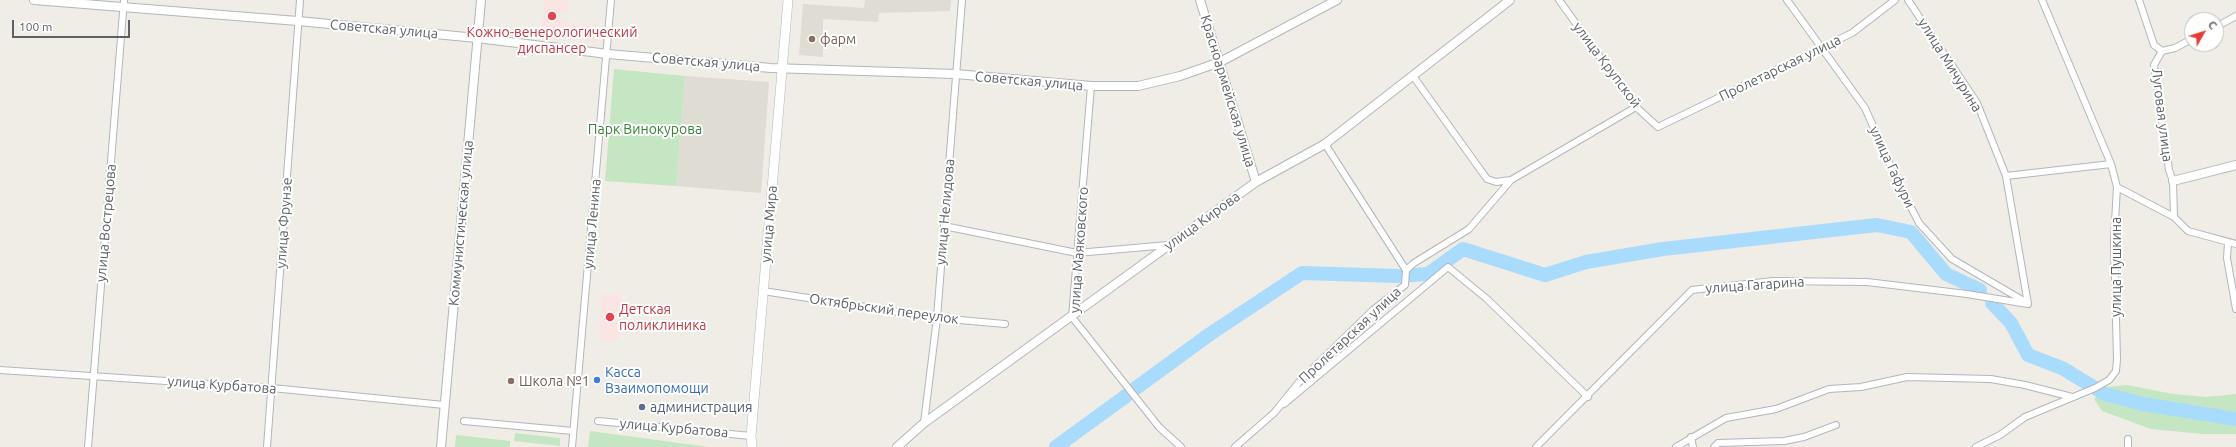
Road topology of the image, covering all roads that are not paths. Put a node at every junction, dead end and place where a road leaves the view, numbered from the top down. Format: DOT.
graph roads {
  1 [pos="34,0"];
  2 [pos="300,0"];
  3 [pos="481,0"];
  4 [pos="611,0"];
  5 [pos="788,0"];
  6 [pos="962,0"];
  7 [pos="1200,0"];
  8 [pos="1337,0"];
  9 [pos="1510,0"];
  10 [pos="1559,0"];
  11 [pos="1787,0"];
  12 [pos="1895,0"];
  13 [pos="1908,0"];
  14 [pos="2042,0"];
  15 [pos="2138,0"];
  16 [pos="124,3"];
  17 [pos="2236,16"];
  18 [pos="298,21"];
  19 [pos="2224,23"];
  20 [pos="477,38"];
  21 [pos="2184,43"];
  22 [pos="1822,47"];
  23 [pos="2162,51"];
  24 [pos="608,54"];
  25 [pos="1220,62"];
  26 [pos="783,67"];
  27 [pos="956,74"];
  28 [pos="1413,76"];
  29 [pos="1091,86"];
  30 [pos="1636,107"];
  31 [pos="1658,127"];
  32 [pos="1325,144"];
  33 [pos="2111,164"];
  34 [pos="2236,165"];
  35 [pos="2006,176"];
  36 [pos="1511,180"];
  37 [pos="2173,181"];
  38 [pos="1256,182"];
  39 [pos="2117,187"];
  40 [pos="2174,217"];
  41 [pos="944,226"];
  42 [pos="2228,243"];
  43 [pos="2236,244"];
  44 [pos="1168,246"];
  45 [pos="1077,253"];
  46 [pos="1406,270"];
  47 [pos="763,291"];
  48 [pos="2028,304"];
  49 [pos="2236,309"];
  50 [pos="1072,317"];
  51 [pos="937,318"];
  52 [pos="1005,324"];
  53 [pos="0,370"];
  54 [pos="93,377"];
  55 [pos="272,388"];
  56 [pos="1588,397"];
  57 [pos="2072,397"];
  58 [pos="444,406"];
  59 [pos="1274,413"];
  60 [pos="464,421"];
  61 [pos="598,421"];
  62 [pos="924,423"];
  63 [pos="1836,425"];
  64 [pos="573,431"];
  65 [pos="751,436"];
  66 [pos="1691,437"];
  67 [pos="2128,439"];
  68 [pos="88,447"];
  69 [pos="267,447"];
  70 [pos="441,447"];
  71 [pos="572,447"];
  72 [pos="752,447"];
  73 [pos="898,447"];
  74 [pos="1181,447"];
  75 [pos="1235,447"];
  76 [pos="1536,447"];
  77 [pos="1676,447"];
  78 [pos="1693,447"];
  79 [pos="1714,447"];
  80 [pos="1976,447"];
  81 [pos="2128,447"];
  1 -- 16 [label="street, Советская улица"];
  2 -- 18 [label="street, улица Фрунзе"];
  3 -- 20 [label="street, Коммунистическая улица"];
  4 -- 24 [label="street, улица Ленина"];
  5 -- 26 [label="main road, улица Мира"];
  6 -- 27 [label="street, улица Нелидова"];
  7 -- 25 [label="street, Красноармейская улица"];
  8 -- 25 [label="street, Советская улица"];
  9 -- 28 [label="street, улица Кирова"];
  10 -- 30 [label="street, улица Крупской"];
  11 -- 22 [label="street, улица Гафури"];
  12 -- 22 [label="street, Пролетарская улица"];
  13 -- 35 [label="street, улица Мичурина"];
  14 -- 33 [label="street, улица Пушкина"];
  15 -- 23 [label="street, Луговая улица"];
  16 -- 18 [label="street, Советская улица"];
  16 -- 54 [label="street, улица Вострецова"];
  17 -- 19 [label="street"];
  18 -- 20 [label="street, Советская улица"];
  18 -- 55 [label="street, улица Фрунзе"];
  20 -- 24 [label="street, Советская улица"];
  20 -- 58 [label="street, Коммунистическая улица"];
  21 -- 23 [label="street, Луговая улица"];
  22 -- 31 [label="street, Пролетарская улица"];
  22 -- 48 [label="street, улица Гафури"];
  23 -- 37 [label="street, Луговая улица"];
  24 -- 26 [label="street, Советская улица"];
  24 -- 64 [label="street, улица Ленина"];
  25 -- 29 [label="street, Советская улица"];
  25 -- 38 [label="street, Красноармейская улица"];
  26 -- 27 [label="street, Советская улица"];
  26 -- 47 [label="main road, улица Мира"];
  27 -- 29 [label="street, Советская улица"];
  27 -- 41 [label="street, улица Нелидова"];
  28 -- 32 [label="street, улица Кирова"];
  28 -- 36 [label="street"];
  29 -- 45 [label="street, улица Маяковского"];
  30 -- 31 [label="street, улица Крупской"];
  30 -- 36 [label="street, Пролетарская улица"];
  32 -- 38 [label="street, улица Кирова"];
  32 -- 46 [label="street"];
  33 -- 35 [label="street"];
  33 -- 39 [label="street, улица Пушкина"];
  34 -- 37 [label="street"];
  35 -- 48 [label="street, улица Мичурина"];
  36 -- 46 [label="street, Пролетарская улица"];
  37 -- 40 [label="street, Луговая улица"];
  38 -- 44 [label="street, улица Кирова"];
  39 -- 40 [label="street"];
  39 -- 57 [label="street, улица Пушкина"];
  40 -- 42 [label="street"];
  41 -- 45 [label="street"];
  41 -- 51 [label="street, улица Нелидова"];
  42 -- 43 [label="street"];
  42 -- 49 [label="street"];
  44 -- 45 [label="street"];
  44 -- 50 [label="street, улица Кирова"];
  45 -- 50 [label="street, улица Маяковского"];
  46 -- 59 [label="street, Пролетарская улица"];
  47 -- 51 [label="street, Октябрьский переулок"];
  47 -- 65 [label="main road, улица Мира"];
  48 -- 56 [label="street, улица Гагарина"];
  50 -- 62 [label="street, улица Кирова"];
  50 -- 74 [label="street, улица Маяковского"];
  51 -- 52 [label="street, Октябрьский переулок"];
  51 -- 62 [label="street, улица Нелидова"];
  53 -- 54 [label="street, улица Курбатова"];
  54 -- 55 [label="street, улица Курбатова"];
  54 -- 68 [label="street, улица Вострецова"];
  55 -- 58 [label="street, улица Курбатова"];
  55 -- 69 [label="street, улица Фрунзе"];
  56 -- 59 [label="street, Пролетарская улица"];
  56 -- 76 [label="street, улица Гагарина"];
  57 -- 66 [label="street"];
  57 -- 80 [label="street"];
  58 -- 70 [label="street, Коммунистическая улица"];
  59 -- 75 [label="street, Пролетарская улица"];
  60 -- 64 [label="street"];
  61 -- 65 [label="street, улица Курбатова"];
  62 -- 73 [label="street, улица Кирова"];
  63 -- 79 [label="street"];
  64 -- 71 [label="street, улица Ленина"];
  65 -- 72 [label="main road, улица Мира"];
  66 -- 77 [label="street"];
  66 -- 78 [label="street"];
  67 -- 81 [label="street"];
}
